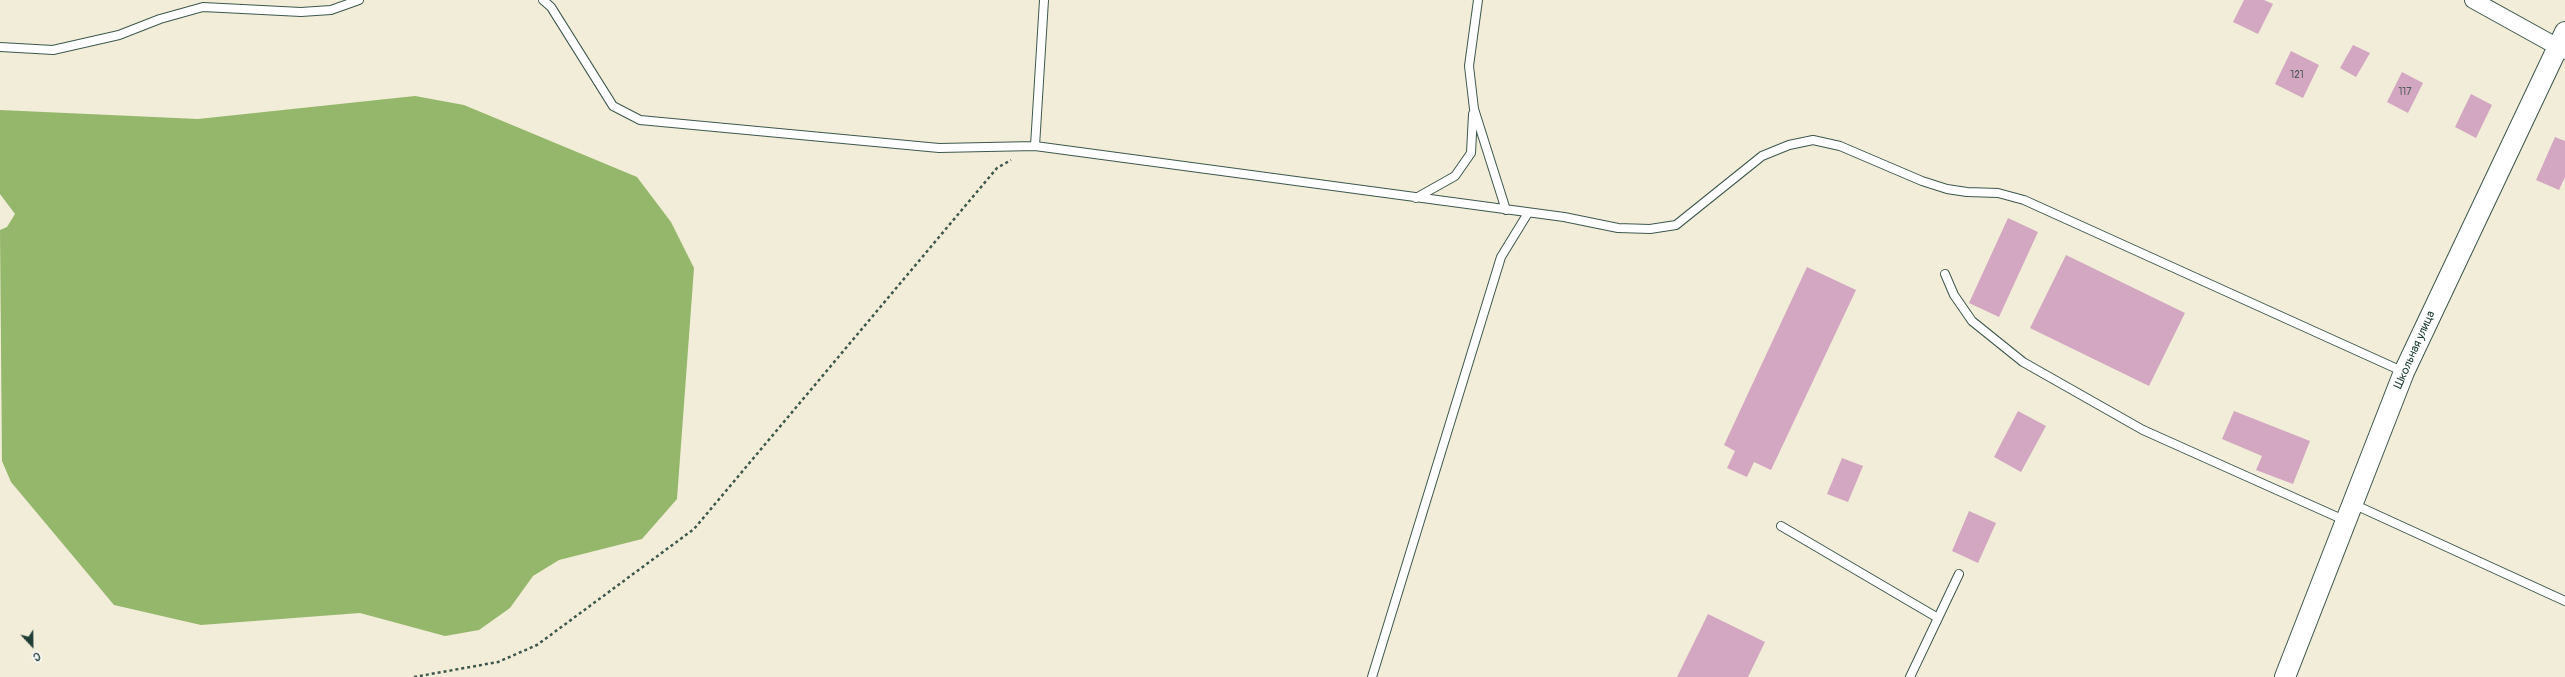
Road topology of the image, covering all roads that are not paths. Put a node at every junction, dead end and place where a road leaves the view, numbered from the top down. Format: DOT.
graph roads {
  1 [pos="359,0"];
  2 [pos="543,0"];
  3 [pos="1044,0"];
  4 [pos="1478,0"];
  5 [pos="2473,0"];
  6 [pos="2562,43"];
  7 [pos="0,47"];
  8 [pos="1474,109"];
  9 [pos="1035,146"];
  10 [pos="1416,198"];
  11 [pos="1506,210"];
  12 [pos="1528,213"];
  13 [pos="1945,274"];
  14 [pos="2404,372"];
  15 [pos="2347,511"];
  16 [pos="1781,526"];
  17 [pos="1959,574"];
  18 [pos="2565,602"];
  19 [pos="1938,618"];
  20 [pos="1372,677"];
  21 [pos="1911,677"];
  22 [pos="2285,677"];
  1 -- 7 [label="lane"];
  2 -- 9 [label="lane"];
  3 -- 9 [label="lane"];
  4 -- 8 [label="lane"];
  5 -- 6 [label="street"];
  6 -- 14 [label="street, Школьная улица"];
  8 -- 10 [label="lane"];
  8 -- 11 [label="lane"];
  9 -- 10 [label="lane"];
  10 -- 11 [label="lane"];
  11 -- 12 [label="lane"];
  12 -- 14 [label="lane"];
  12 -- 20 [label="lane"];
  13 -- 15 [label="lane"];
  14 -- 15 [label="street, Школьная улица"];
  15 -- 18 [label="lane"];
  15 -- 22 [label="street, Школьная улица"];
  16 -- 19 [label="lane"];
  17 -- 19 [label="lane"];
  19 -- 21 [label="lane"];
}
